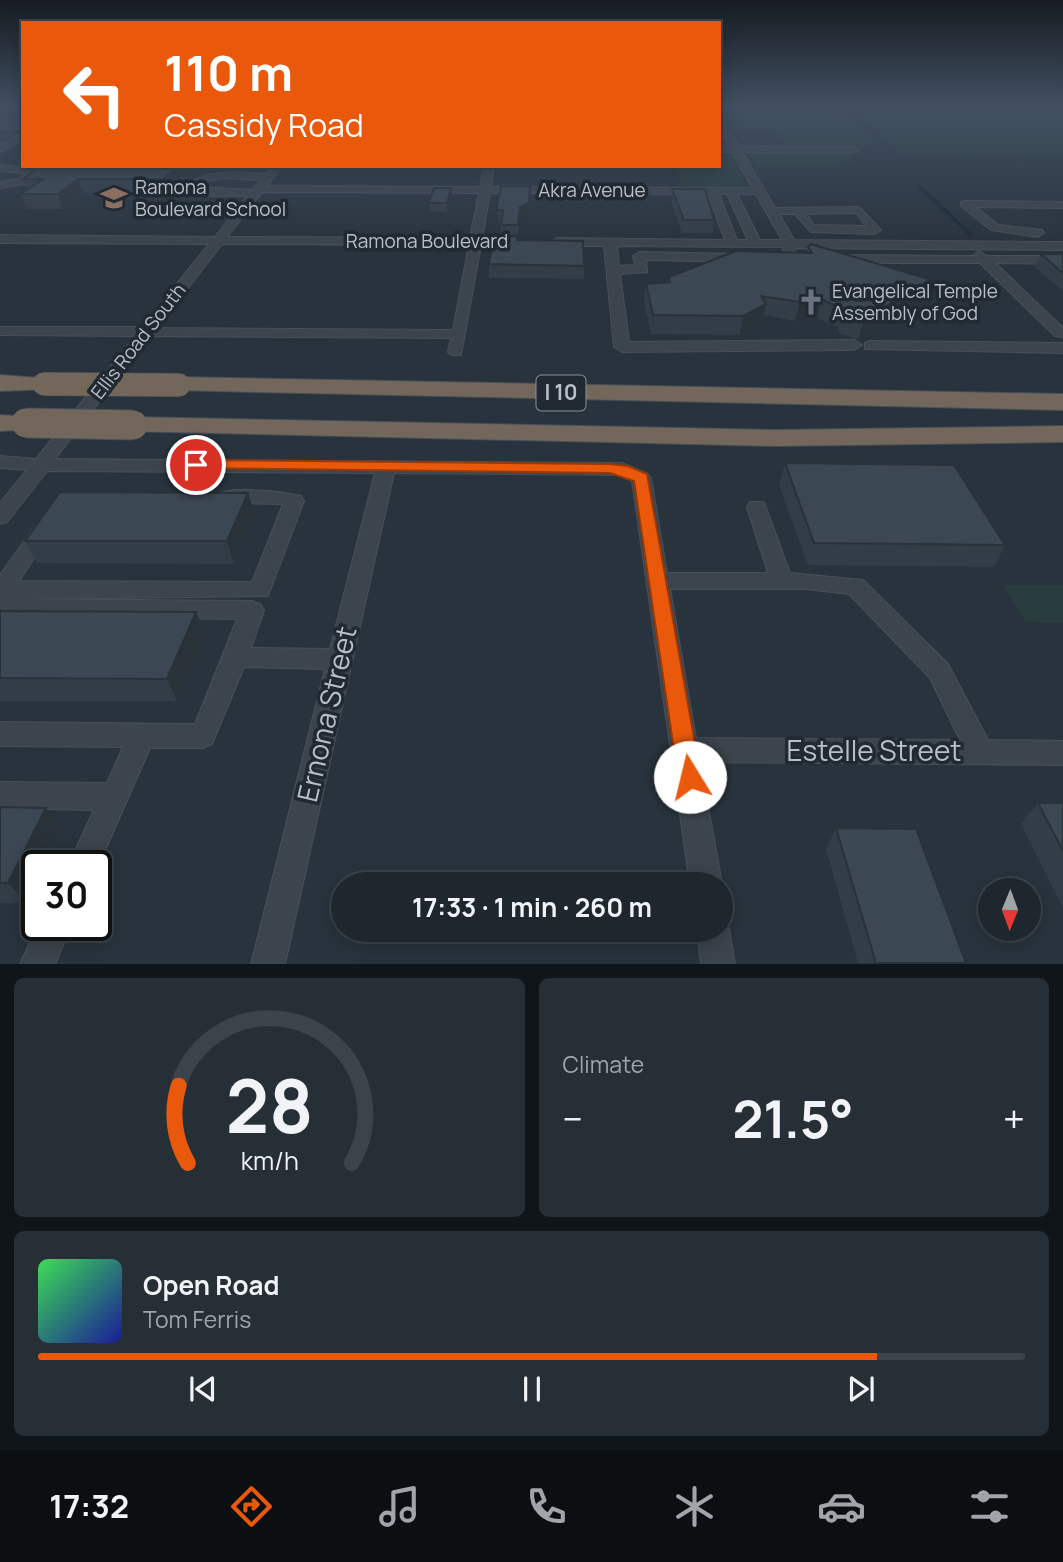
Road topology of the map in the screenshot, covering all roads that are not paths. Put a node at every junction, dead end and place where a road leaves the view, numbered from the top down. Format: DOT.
graph roads {
  1 [pos="737,152"];
  2 [pos="18,162"];
  3 [pos="488,168"];
  4 [pos="1,169"];
  5 [pos="46,169"];
  6 [pos="34,171"];
  7 [pos="273,171"];
  8 [pos="2,187"];
  9 [pos="484,189"];
  10 [pos="712,190"];
  11 [pos="730,190"];
  12 [pos="256,191"];
  13 [pos="758,191"];
  14 [pos="1063,205"];
  15 [pos="739,210"];
  16 [pos="770,211"];
  17 [pos="798,211"];
  18 [pos="1063,233"];
  19 [pos="0,239"];
  20 [pos="217,240"];
  21 [pos="475,241"];
  22 [pos="529,242"];
  23 [pos="543,242"];
  24 [pos="610,242"];
  25 [pos="733,243"];
  26 [pos="756,244"];
  27 [pos="790,244"];
  28 [pos="969,245"];
  29 [pos="1063,246"];
  30 [pos="815,259"];
  31 [pos="983,259"];
  32 [pos="1063,260"];
  33 [pos="613,270"];
  34 [pos="0,331"];
  35 [pos="145,332"];
  36 [pos="459,334"];
  37 [pos="1062,338"];
  38 [pos="862,346"];
  39 [pos="622,347"];
  40 [pos="456,352"];
  41 [pos="0,383"];
  42 [pos="1063,402"];
  43 [pos="13,423"];
  44 [pos="1063,434"];
  45 [pos="776,438"];
  46 [pos="1063,451"];
  47 [pos="0,461"];
  48 [pos="42,465"];
  49 [pos="386,465"];
  50 [pos="641,478"];
  51 [pos="202,496"];
  52 [pos="757,507"];
  53 [pos="58,509"];
  54 [pos="0,517"];
  55 [pos="782,581"];
  56 [pos="658,582"];
  57 [pos="0,594"];
  58 [pos="256,600"];
  59 [pos="0,605"];
  60 [pos="236,657"];
  61 [pos="340,659"];
  62 [pos="0,734"];
  63 [pos="142,736"];
  64 [pos="686,750"];
  65 [pos="980,752"];
  66 [pos="1063,752"];
  67 [pos="0,795"];
  68 [pos="116,797"];
  69 [pos="91,850"];
  70 [pos="704,872"];
  71 [pos="48,941"];
  72 [pos="715,942"];
  73 [pos="37,964"];
  74 [pos="268,964"];
  75 [pos="718,964"];
  1 -- 13 [label="street"];
  2 -- 4 [label="street"];
  3 -- 9 [label="street"];
  4 -- 6 [label="street"];
  5 -- 6 [label="street"];
  6 -- 8 [label="street"];
  7 -- 12 [label="street, Ellis Road South"];
  7 -- 12 [label="street, Akra Avenue"];
  9 -- 10 [label="street, Akra Avenue"];
  9 -- 12 [label="street, Akra Avenue"];
  9 -- 21 [label="street"];
  10 -- 11 [label="street, Akra Avenue"];
  10 -- 25 [label="street"];
  11 -- 13 [label="street, Akra Avenue"];
  11 -- 15 [label="street"];
  12 -- 20 [label="street, Ellis Road South"];
  13 -- 16 [label="street"];
  14 -- 18 [label="street"];
  15 -- 16 [label="street"];
  15 -- 26 [label="street"];
  16 -- 17 [label="street"];
  16 -- 27 [label="street"];
  17 -- 17 [label="street"];
  19 -- 20 [label="street, Ramona Boulevard"];
  20 -- 21 [label="street, Ramona Boulevard"];
  20 -- 35 [label="street, Ellis Road South"];
  21 -- 22 [label="street, Ramona Boulevard"];
  21 -- 36 [label="street"];
  23 -- 24 [label="street"];
  24 -- 25 [label="street"];
  24 -- 33 [label="street"];
  25 -- 26 [label="street"];
  26 -- 27 [label="street"];
  27 -- 28 [label="street"];
  27 -- 33 [label="street"];
  28 -- 29 [label="street"];
  28 -- 31 [label="street"];
  30 -- 31 [label="street"];
  31 -- 32 [label="street"];
  31 -- 37 [label="street"];
  33 -- 39 [label="street"];
  34 -- 35 [label="street"];
  35 -- 36 [label="street"];
  35 -- 48 [label="street, Ellis Road South"];
  36 -- 40 [label="street"];
  37 -- 38 [label="street"];
  38 -- 39 [label="street"];
  41 -- 42 [label="highway, I 10, bridge"];
  43 -- 45 [label="highway, I 10, bridge"];
  44 -- 45 [label="highway, I 10"];
  45 -- 46 [label="highway"];
  47 -- 48 [label="street"];
  48 -- 49 [label="street"];
  48 -- 54 [label="street, Ellis Road South"];
  49 -- 50 [label="street"];
  49 -- 61 [label="street, Ernona Street"];
  50 -- 56 [label="street"];
  51 -- 58 [label="street"];
  52 -- 55 [label="street"];
  53 -- 57 [label="street"];
  55 -- 56 [label="street"];
  55 -- 65 [label="street"];
  56 -- 64 [label="street"];
  57 -- 58 [label="street"];
  58 -- 59 [label="street"];
  58 -- 60 [label="street"];
  60 -- 61 [label="street"];
  60 -- 63 [label="street"];
  61 -- 74 [label="street, Ernona Street"];
  62 -- 63 [label="street"];
  63 -- 68 [label="street"];
  64 -- 65 [label="street, Estelle Street"];
  64 -- 70 [label="street"];
  65 -- 66 [label="street, Estelle Street"];
  67 -- 68 [label="street"];
  68 -- 69 [label="street"];
  71 -- 73 [label="street"];
  72 -- 75 [label="street"];
}
